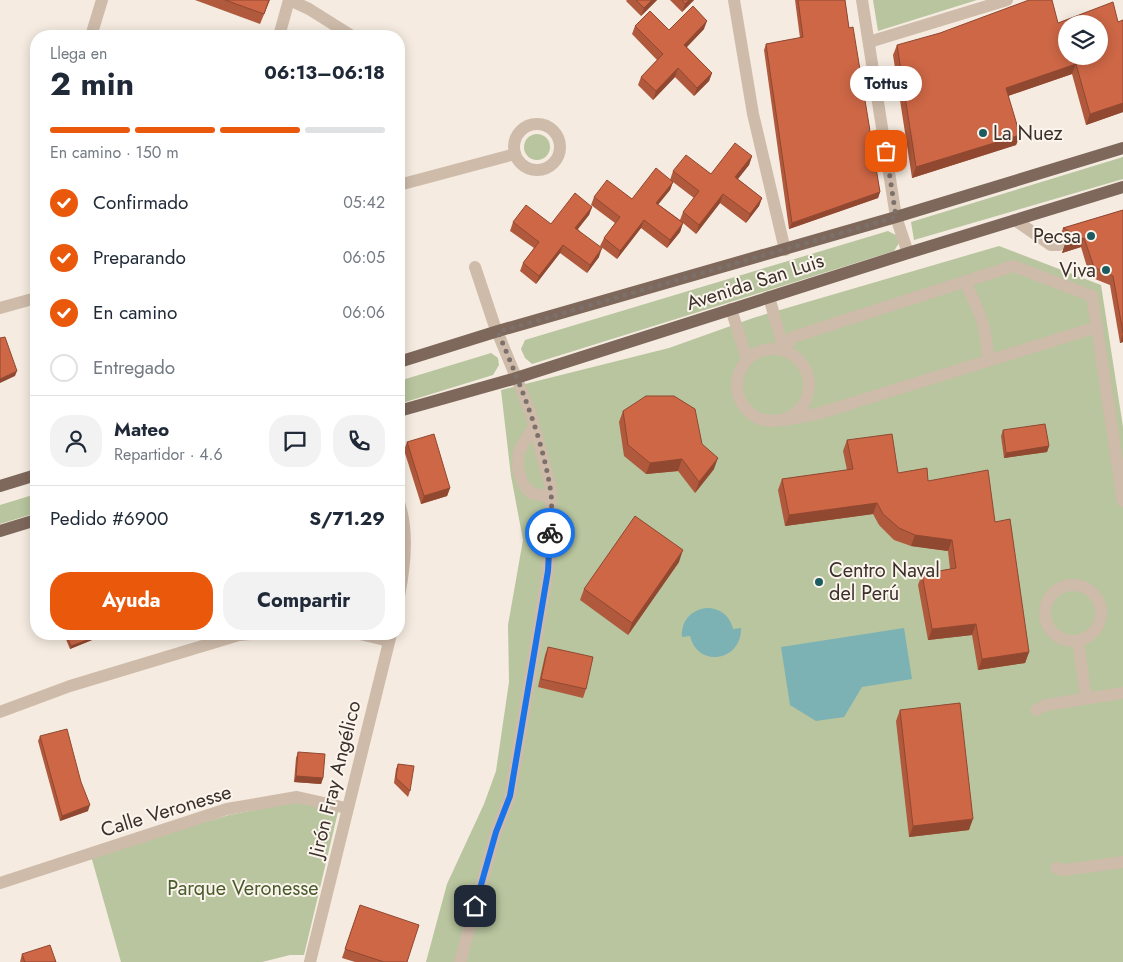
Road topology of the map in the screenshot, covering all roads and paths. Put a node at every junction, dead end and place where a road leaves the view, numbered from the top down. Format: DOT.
graph roads {
  1 [pos="102,0"];
  2 [pos="289,0"];
  3 [pos="734,0"];
  4 [pos="862,0"];
  5 [pos="1007,0"];
  6 [pos="93,30"];
  7 [pos="281,30"];
  8 [pos="342,30"];
  9 [pos="869,42"];
  10 [pos="1123,148"];
  11 [pos="515,154"];
  12 [pos="405,183"];
  13 [pos="1123,188"];
  14 [pos="896,217"];
  15 [pos="1015,220"];
  16 [pos="1059,245"];
  17 [pos="785,250"];
  18 [pos="908,253"];
  19 [pos="475,267"];
  20 [pos="965,282"];
  21 [pos="769,297"];
  22 [pos="30,300"];
  23 [pos="0,308"];
  24 [pos="731,310"];
  25 [pos="1096,327"];
  26 [pos="498,332"];
  27 [pos="784,350"];
  28 [pos="747,359"];
  29 [pos="405,360"];
  30 [pos="988,361"];
  31 [pos="517,378"];
  32 [pos="405,408"];
  33 [pos="783,420"];
  34 [pos="534,426"];
  35 [pos="30,477"];
  36 [pos="0,486"];
  37 [pos="551,497"];
  38 [pos="1123,501"];
  39 [pos="405,520"];
  40 [pos="30,522"];
  41 [pos="0,531"];
  42 [pos="405,541"];
  43 [pos="229,640"];
  44 [pos="389,640"];
  45 [pos="1078,641"];
  46 [pos="1123,692"];
  47 [pos="1086,698"];
  48 [pos="1036,710"];
  49 [pos="0,712"];
  50 [pos="346,808"];
  51 [pos="1123,862"];
  52 [pos="1056,868"];
  53 [pos="0,882"];
  54 [pos="310,962"];
  55 [pos="460,962"];
  1 -- 6 [label="street"];
  2 -- 7 [label="street"];
  2 -- 8 [label="street"];
  3 -- 17 [label="street"];
  4 -- 9 [label="street"];
  5 -- 9 [label="street"];
  9 -- 14 [label="street"];
  10 -- 14 [label="main road, Avenida San Luis"];
  11 -- 12 [label="street"];
  13 -- 15 [label="main road, Avenida San Luis"];
  14 -- 17 [label="main road, Avenida San Luis"];
  14 -- 18 [label="street"];
  15 -- 16 [label="street"];
  15 -- 18 [label="main road, Avenida San Luis"];
  17 -- 26 [label="main road, Avenida San Luis"];
  18 -- 21 [label="main road, Avenida San Luis"];
  19 -- 26 [label="street"];
  20 -- 25 [label="street"];
  20 -- 27 [label="street"];
  20 -- 30 [label="street"];
  21 -- 24 [label="main road, Avenida San Luis"];
  21 -- 27 [label="street"];
  22 -- 23 [label="street"];
  24 -- 28 [label="street"];
  24 -- 31 [label="main road, Avenida San Luis"];
  25 -- 30 [label="street"];
  25 -- 38 [label="street"];
  26 -- 29 [label="main road, Avenida San Luis"];
  26 -- 31 [label="street"];
  27 -- 28 [label="street"];
  27 -- 33 [label="street"];
  28 -- 33 [label="street"];
  30 -- 33 [label="street"];
  31 -- 32 [label="main road, Avenida San Luis"];
  31 -- 34 [label="street"];
  34 -- 37 [label="street"];
  34 -- 37 [label="street"];
  35 -- 36 [label="main road"];
  37 -- 55 [label="street"];
  39 -- 42 [label="street"];
  40 -- 41 [label="main road"];
  43 -- 49 [label="street"];
  44 -- 50 [label="street, Jirón Fray Angélico"];
  45 -- 45 [label="street"];
  45 -- 47 [label="street"];
  46 -- 47 [label="street"];
  47 -- 48 [label="street"];
  50 -- 53 [label="street, Calle Veronesse"];
  50 -- 54 [label="street, Jirón Fray Angélico"];
  51 -- 52 [label="street"];
}
